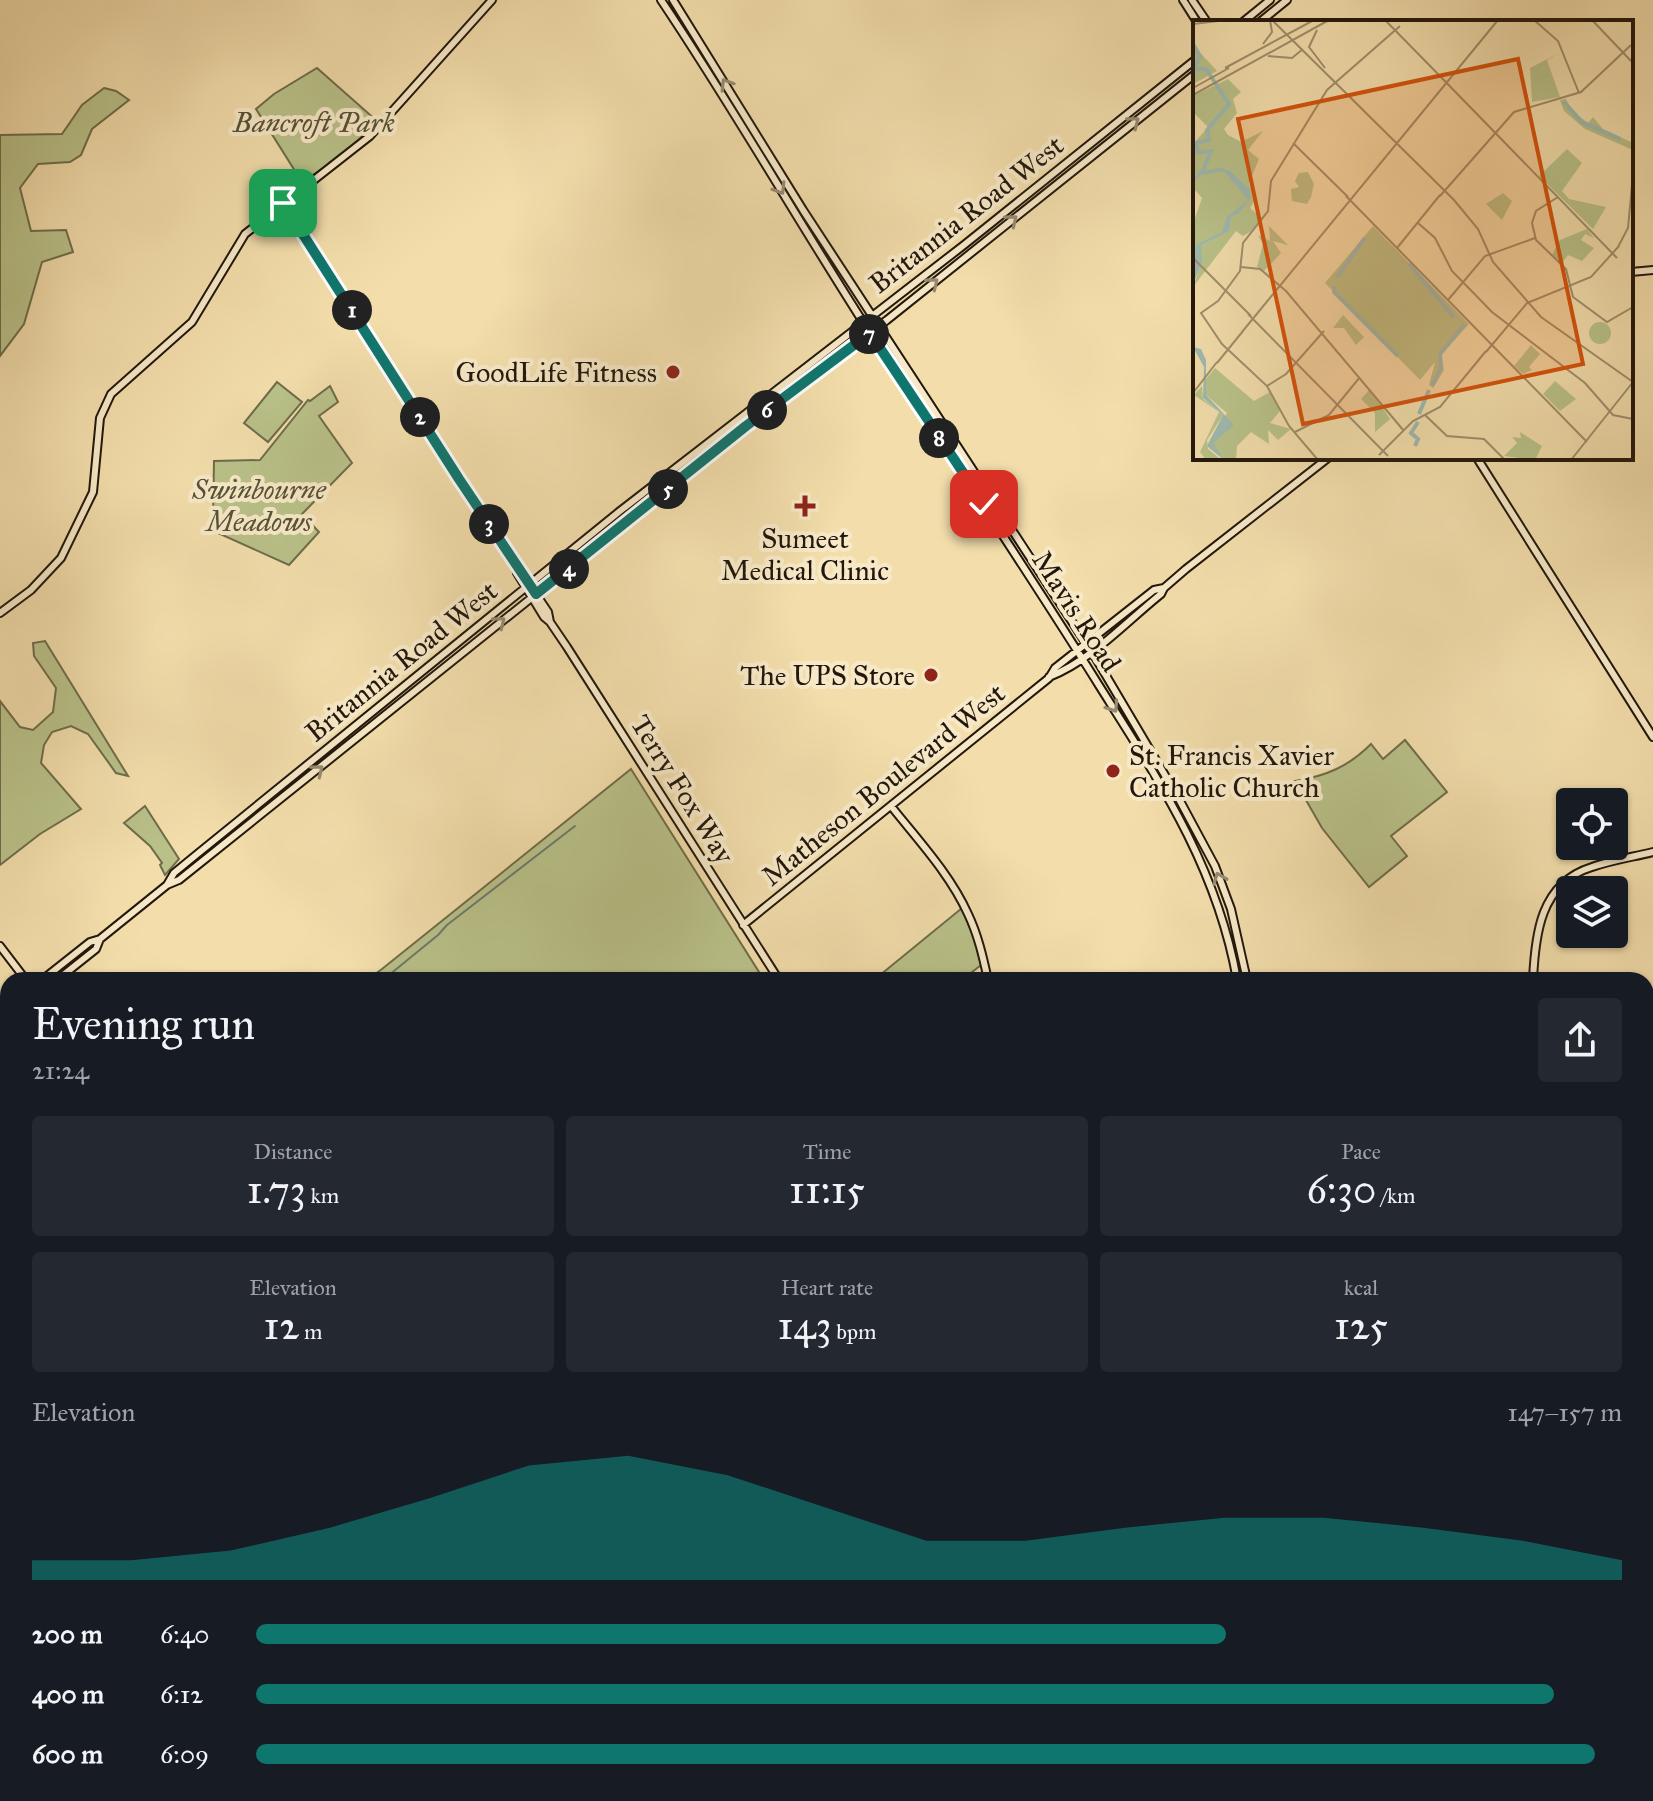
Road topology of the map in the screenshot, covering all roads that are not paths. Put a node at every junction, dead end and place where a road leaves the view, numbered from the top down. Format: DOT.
graph roads {
  1 [pos="492,0"];
  2 [pos="661,0"];
  3 [pos="673,0"];
  4 [pos="1183,0"];
  5 [pos="1192,0"];
  6 [pos="1270,0"];
  7 [pos="1287,0"];
  8 [pos="1196,20"];
  9 [pos="1206,20"];
  10 [pos="1245,20"];
  11 [pos="1262,20"];
  12 [pos="1193,62"];
  13 [pos="1193,76"];
  14 [pos="283,203"];
  15 [pos="1653,270"];
  16 [pos="1633,272"];
  17 [pos="873,316"];
  18 [pos="864,322"];
  19 [pos="879,326"];
  20 [pos="870,333"];
  21 [pos="937,415"];
  22 [pos="927,420"];
  23 [pos="1325,460"];
  24 [pos="1478,460"];
  25 [pos="528,586"];
  26 [pos="534,596"];
  27 [pos="0,613"];
  28 [pos="1088,648"];
  29 [pos="1078,650"];
  30 [pos="1083,658"];
  31 [pos="1049,678"];
  32 [pos="1653,737"];
  33 [pos="891,806"];
  34 [pos="1653,852"];
  35 [pos="167,885"];
  36 [pos="743,925"];
  37 [pos="100,939"];
  38 [pos="0,946"];
  39 [pos="20,972"];
  40 [pos="52,972"];
  41 [pos="67,972"];
  42 [pos="774,972"];
  43 [pos="986,972"];
  44 [pos="1235,972"];
  45 [pos="1245,972"];
  46 [pos="1533,972"];
  1 -- 14 [label="main road"];
  2 -- 18 [label="main road, Mavis Road, one-way"];
  17 -- 3 [label="main road, Mavis Road, one-way"];
  4 -- 8 [label="main road"];
  5 -- 9 [label="main road"];
  6 -- 10 [label="main road"];
  7 -- 11 [label="main road"];
  12 -- 17 [label="main road, Britannia Road West"];
  19 -- 13 [label="main road, Britannia Road West, one-way"];
  14 -- 25 [label="main road, Terry Fox Way"];
  14 -- 27 [label="main road"];
  15 -- 16 [label="main road"];
  17 -- 18 [label="main road, Britannia Road West"];
  17 -- 19 [label="main road, Mavis Road"];
  18 -- 20 [label="main road, Mavis Road"];
  18 -- 25 [label="main road, Britannia Road West"];
  19 -- 20 [label="main road, Britannia Road West"];
  19 -- 21 [label="main road, Mavis Road"];
  20 -- 22 [label="main road, Mavis Road"];
  20 -- 26 [label="main road, Britannia Road West"];
  21 -- 22 [label="main road"];
  21 -- 28 [label="main road, Mavis Road"];
  22 -- 29 [label="main road, Mavis Road"];
  23 -- 28 [label="main road, Matheson Boulevard West"];
  24 -- 32 [label="main road"];
  25 -- 26 [label="main road, Terry Fox Way"];
  25 -- 35 [label="main road, Britannia Road West"];
  35 -- 26 [label="main road, Britannia Road West, one-way"];
  26 -- 36 [label="main road, Terry Fox Way"];
  28 -- 29 [label="main road, Matheson Boulevard West"];
  28 -- 30 [label="main road, Matheson Boulevard West"];
  45 -- 28 [label="main road, Mavis Road, one-way"];
  29 -- 30 [label="main road, Mavis Road"];
  29 -- 31 [label="main road, Matheson Boulevard West"];
  30 -- 31 [label="main road, Matheson Boulevard West"];
  30 -- 44 [label="main road, Mavis Road, one-way"];
  31 -- 33 [label="main road, Matheson Boulevard West"];
  33 -- 36 [label="main road, Matheson Boulevard West"];
  33 -- 43 [label="main road"];
  34 -- 46 [label="main road"];
  35 -- 37 [label="main road, Britannia Road West"];
  36 -- 42 [label="main road, Terry Fox Way"];
  37 -- 40 [label="main road, Britannia Road West"];
  37 -- 41 [label="main road, Britannia Road West"];
  38 -- 39 [label="main road"];
}
